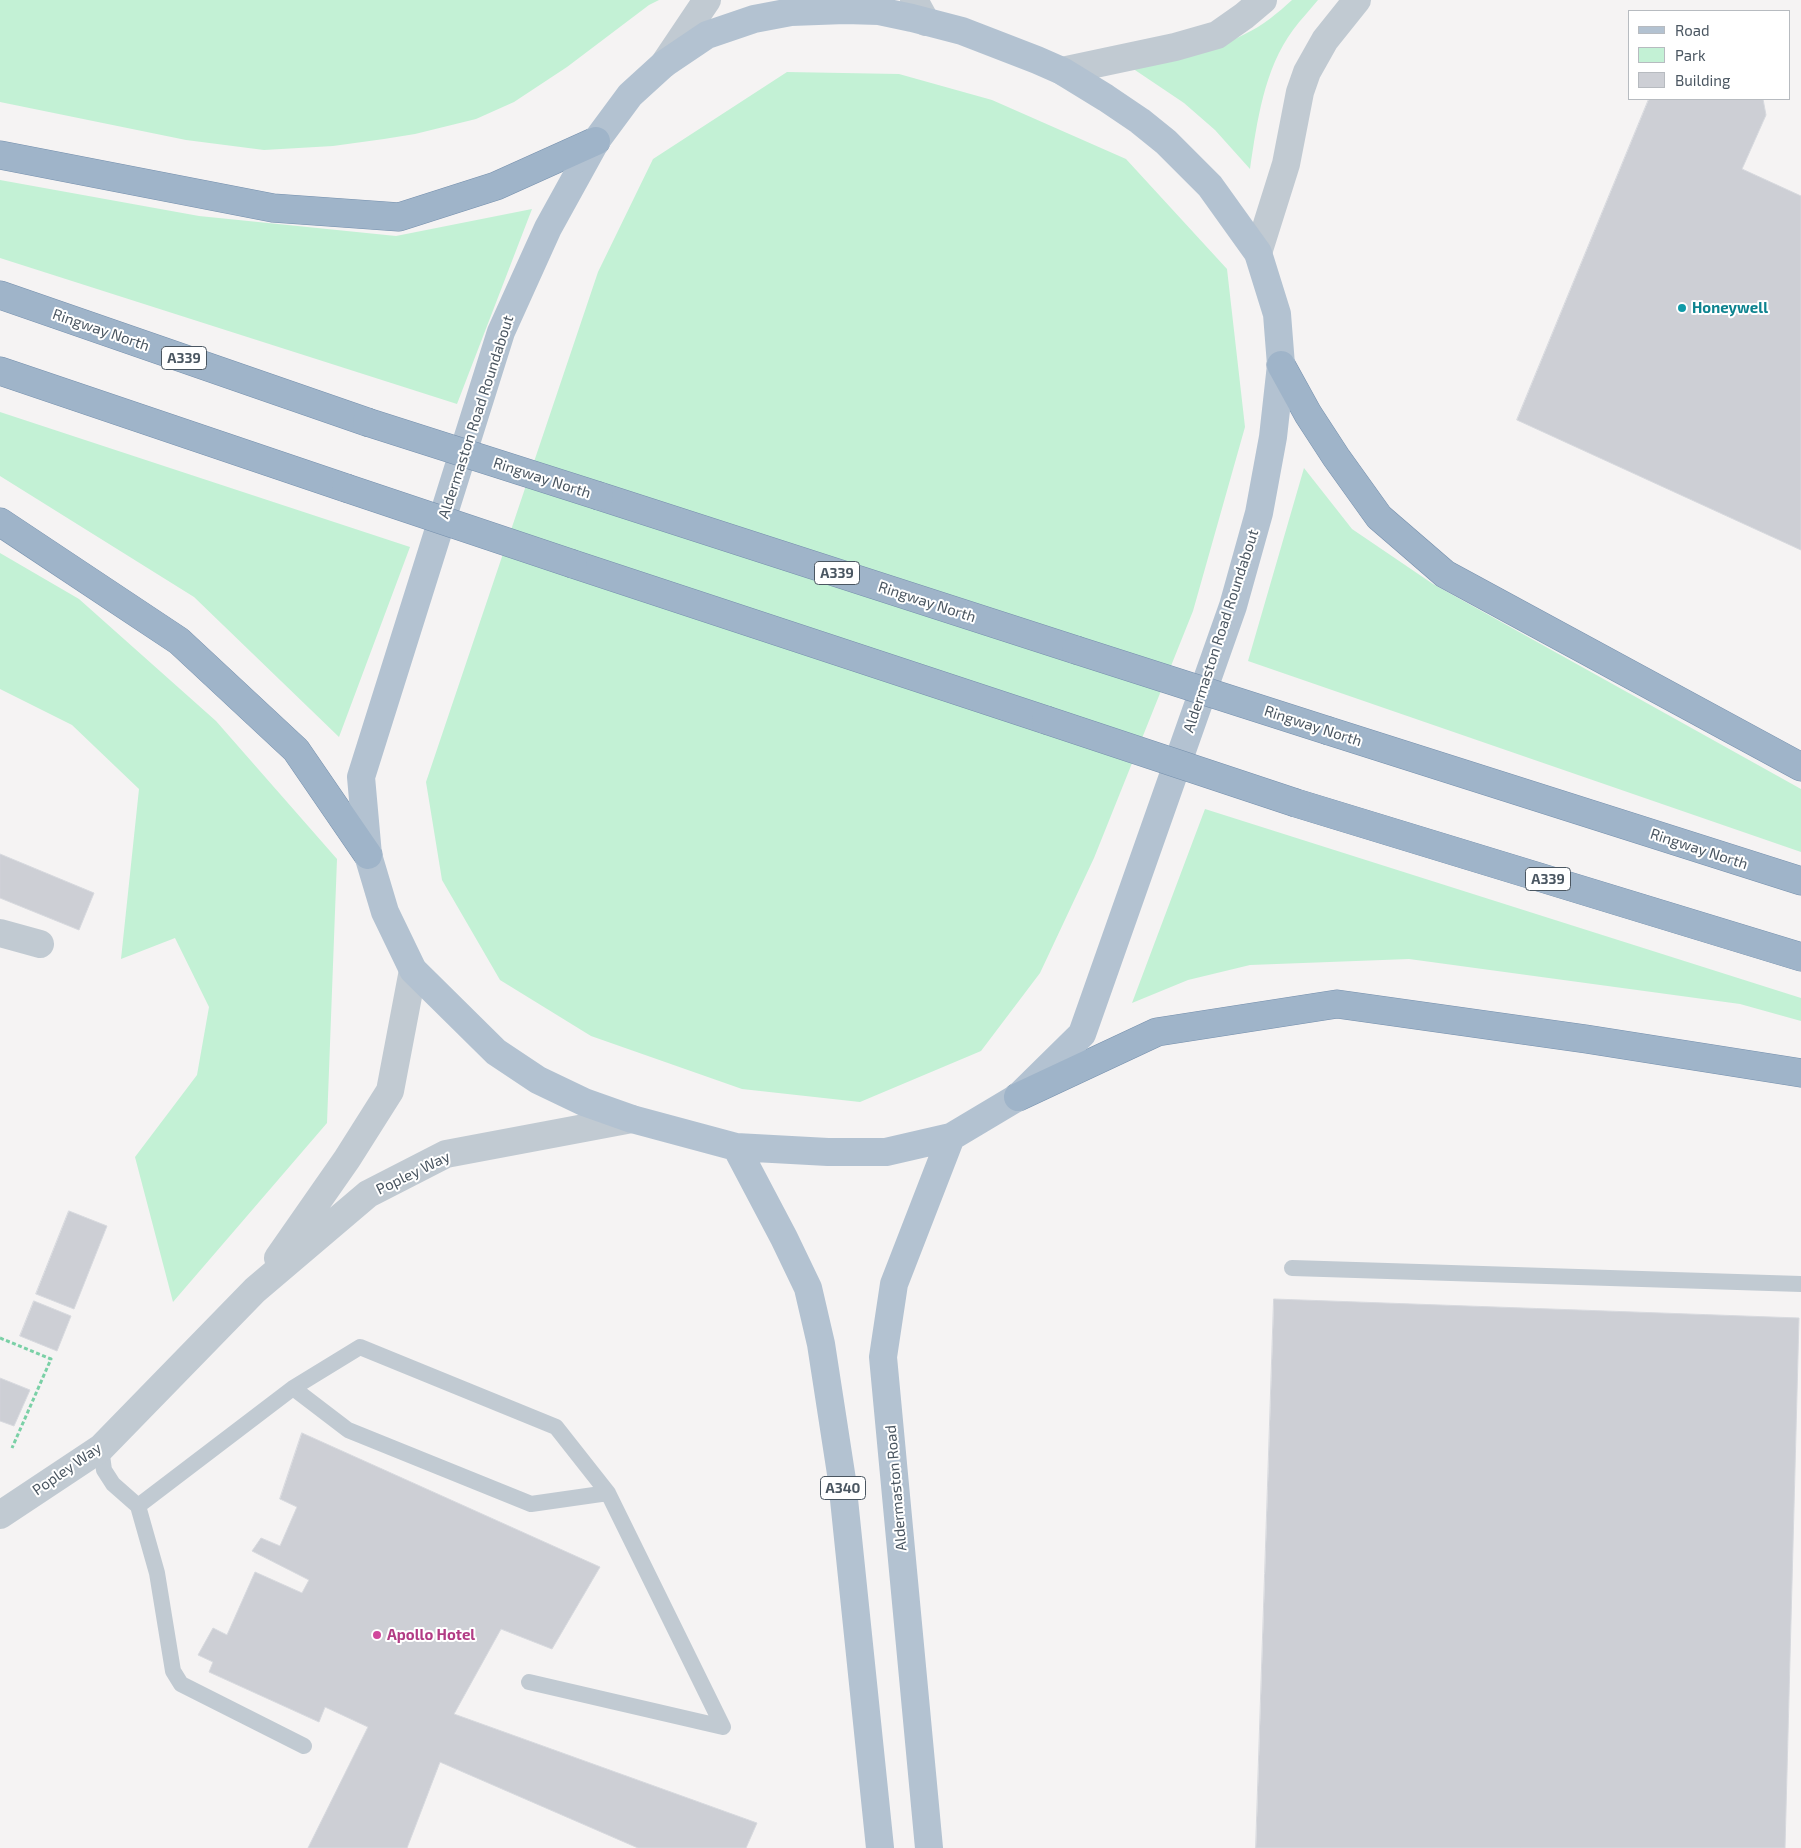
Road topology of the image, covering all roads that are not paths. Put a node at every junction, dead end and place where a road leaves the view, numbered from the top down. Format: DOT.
graph roads {
  1 [pos="707,0"];
  2 [pos="1263,0"];
  3 [pos="1357,0"];
  4 [pos="920,11"];
  5 [pos="664,64"];
  6 [pos="1062,70"];
  7 [pos="596,141"];
  8 [pos="0,155"];
  9 [pos="1258,253"];
  10 [pos="0,295"];
  11 [pos="1281,365"];
  12 [pos="0,371"];
  13 [pos="0,522"];
  14 [pos="1801,767"];
  15 [pos="368,855"];
  16 [pos="1801,881"];
  17 [pos="0,933"];
  18 [pos="40,944"];
  19 [pos="1801,957"];
  20 [pos="412,970"];
  21 [pos="1801,1074"];
  22 [pos="1018,1097"];
  23 [pos="632,1119"];
  24 [pos="951,1137"];
  25 [pos="736,1147"];
  26 [pos="1292,1268"];
  27 [pos="1801,1284"];
  28 [pos="255,1290"];
  29 [pos="293,1388"];
  30 [pos="101,1448"];
  31 [pos="608,1493"];
  32 [pos="138,1506"];
  33 [pos="0,1515"];
  34 [pos="529,1682"];
  35 [pos="304,1746"];
  36 [pos="880,1848"];
  37 [pos="929,1848"];
  1 -- 5 [label="street"];
  2 -- 6 [label="street"];
  3 -- 9 [label="street"];
  4 -- 5 [label="main road, Aldermaston Road Roundabout"];
  4 -- 6 [label="main road, Aldermaston Road Roundabout"];
  5 -- 7 [label="main road, Aldermaston Road Roundabout"];
  6 -- 9 [label="main road, Aldermaston Road Roundabout"];
  7 -- 8 [label="highway"];
  7 -- 15 [label="main road, Aldermaston Road Roundabout"];
  9 -- 11 [label="main road, Aldermaston Road Roundabout"];
  10 -- 16 [label="highway, Ringway North / A339, bridge"];
  11 -- 14 [label="highway"];
  11 -- 22 [label="main road, Aldermaston Road Roundabout"];
  12 -- 19 [label="highway, A339, bridge"];
  13 -- 15 [label="highway"];
  15 -- 20 [label="main road, Aldermaston Road Roundabout"];
  17 -- 18 [label="street"];
  20 -- 23 [label="main road, Aldermaston Road Roundabout"];
  20 -- 28 [label="street, Popley Way"];
  21 -- 22 [label="highway"];
  22 -- 24 [label="main road, Aldermaston Road Roundabout"];
  23 -- 25 [label="main road, Aldermaston Road Roundabout"];
  23 -- 28 [label="street, Popley Way"];
  24 -- 25 [label="main road, Aldermaston Road Roundabout"];
  24 -- 37 [label="main road, Aldermaston Road"];
  25 -- 36 [label="main road, A340"];
  26 -- 27 [label="lane"];
  28 -- 30 [label="street, Popley Way"];
  29 -- 31 [label="lane"];
  29 -- 31 [label="lane"];
  29 -- 32 [label="lane"];
  30 -- 32 [label="lane"];
  30 -- 33 [label="street, Popley Way"];
  31 -- 34 [label="lane"];
  32 -- 35 [label="lane"];
}
